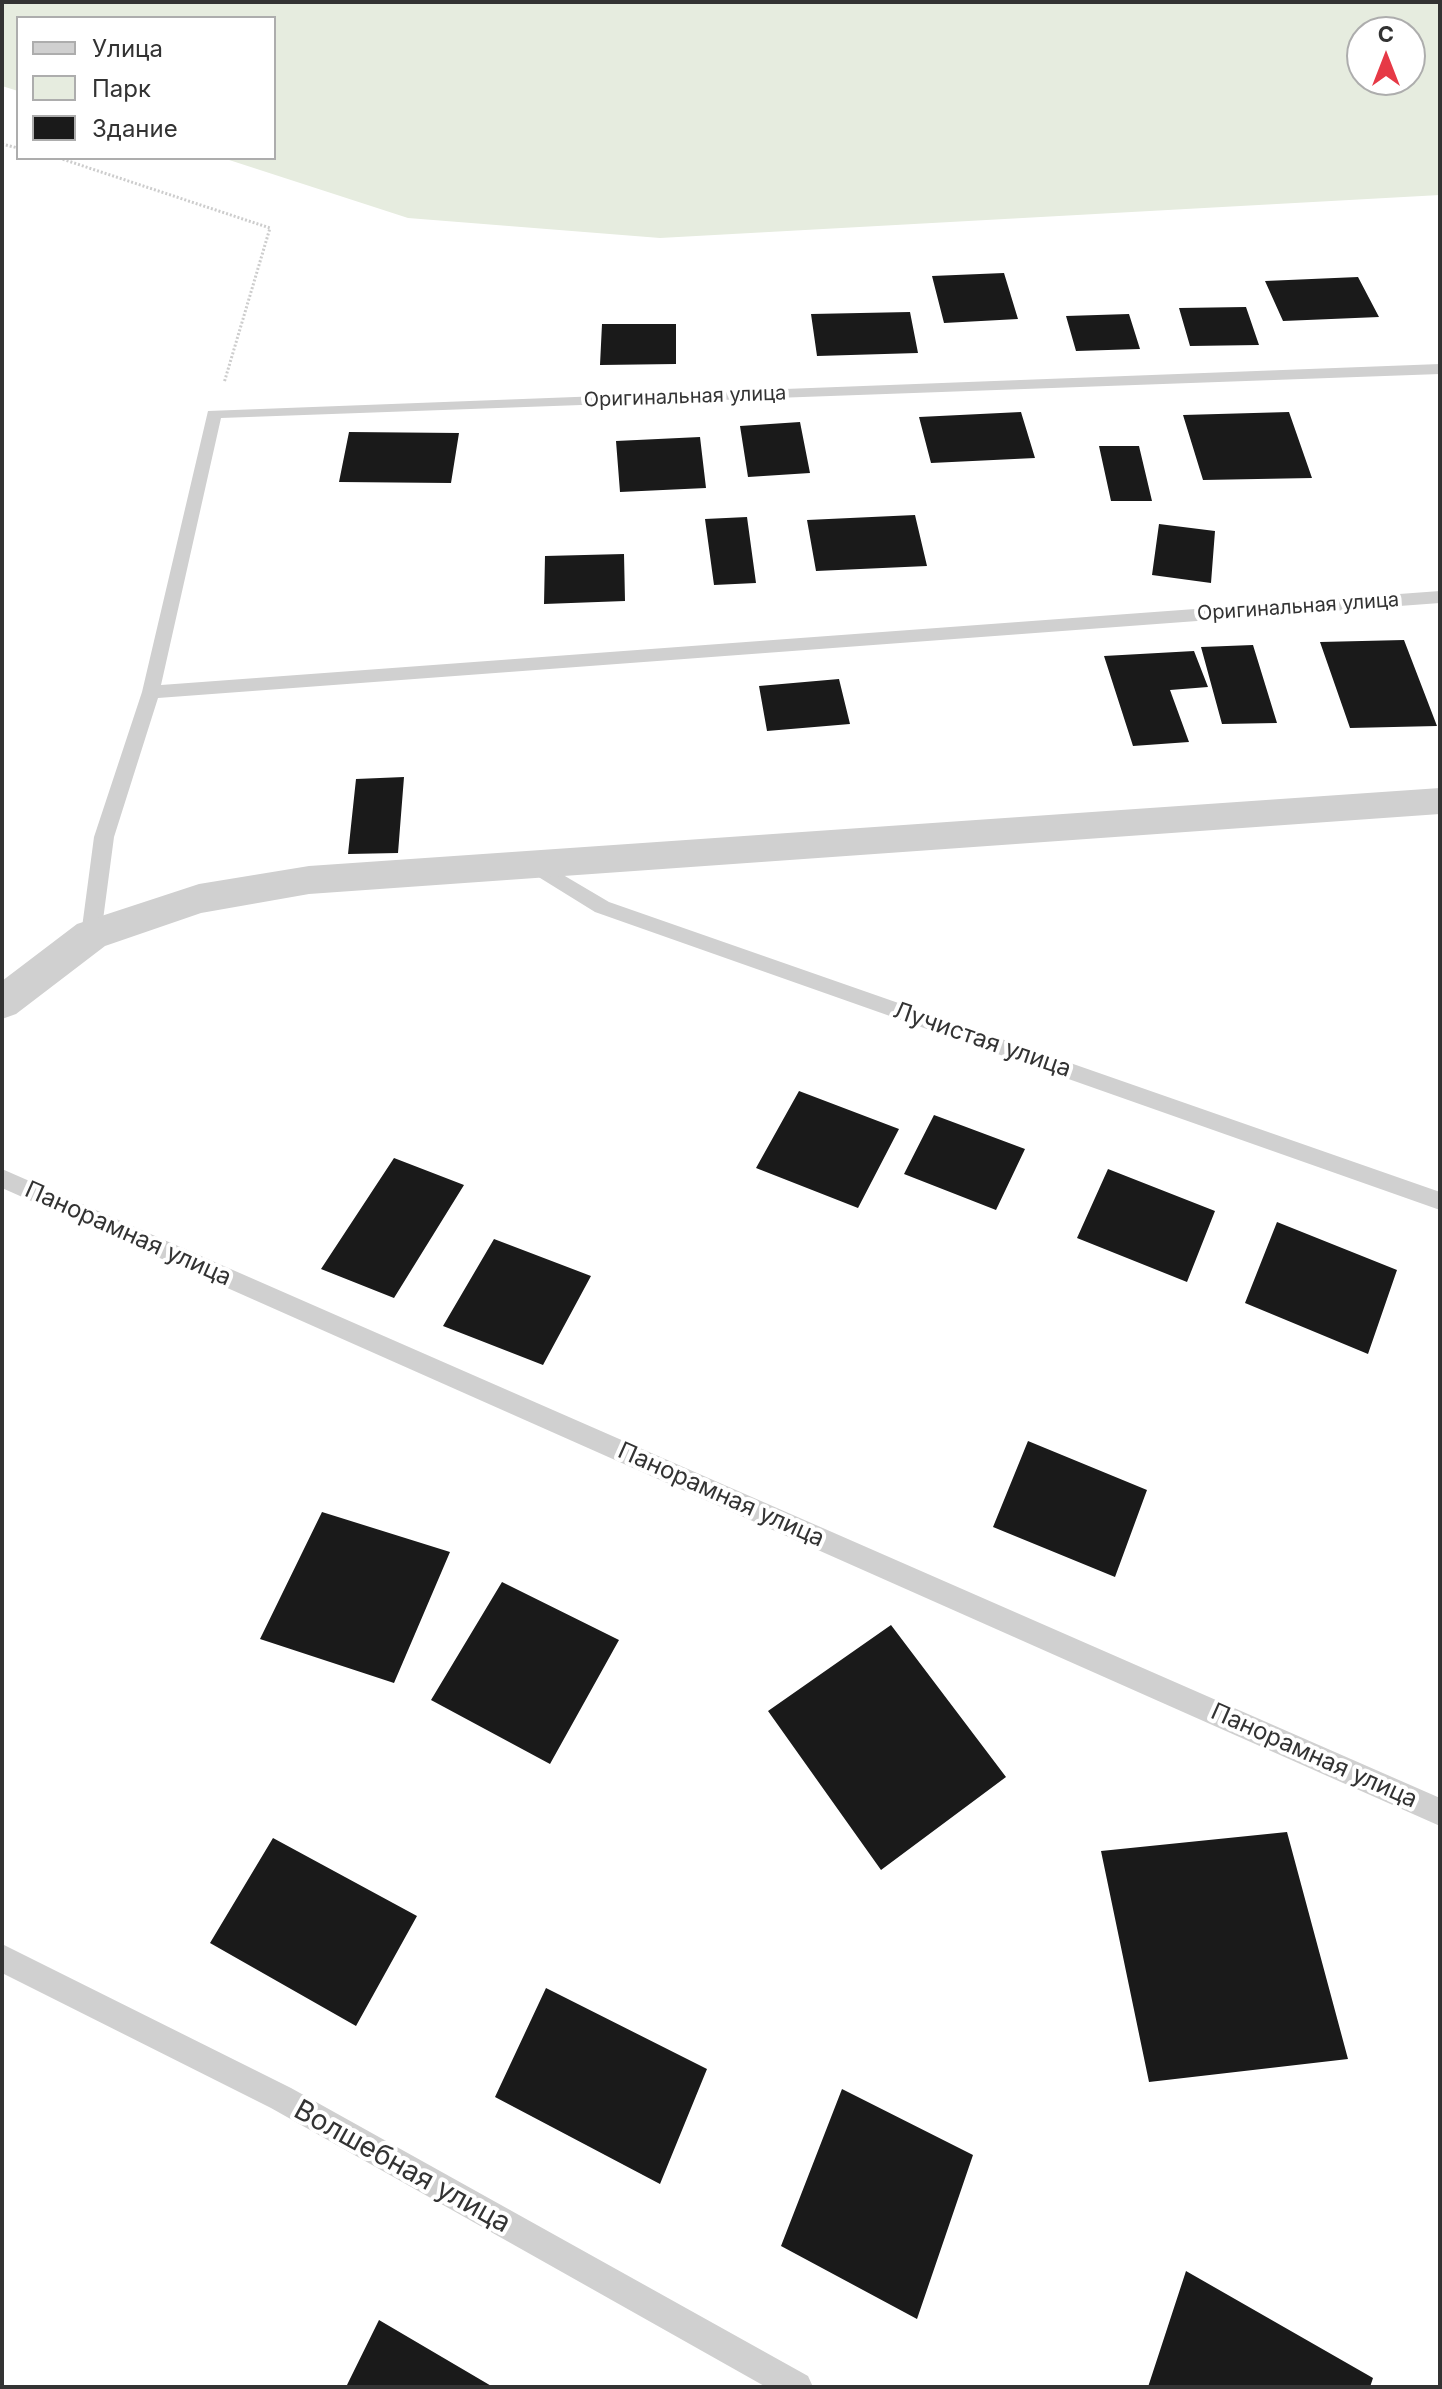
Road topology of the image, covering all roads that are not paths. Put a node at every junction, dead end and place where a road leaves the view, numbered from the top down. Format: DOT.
graph roads {
  1 [pos="1440,369"];
  2 [pos="1440,597"];
  3 [pos="151,692"];
  4 [pos="1432,805"];
  5 [pos="531,863"];
  6 [pos="91,935"];
  7 [pos="2,1003"];
  8 [pos="2,1178"];
  9 [pos="1440,1201"];
  10 [pos="1440,1812"];
  11 [pos="2,1958"];
  12 [pos="797,2387"];
  1 -- 3 [label="lane, Оригинальная улица"];
  2 -- 3 [label="lane, Оригинальная улица"];
  3 -- 6 [label="lane"];
  4 -- 5 [label="street"];
  5 -- 6 [label="street"];
  5 -- 9 [label="lane, Лучистая улица"];
  6 -- 7 [label="street"];
  8 -- 10 [label="lane, Панорамная улица"];
  11 -- 12 [label="lane, Волшебная улица"];
}
